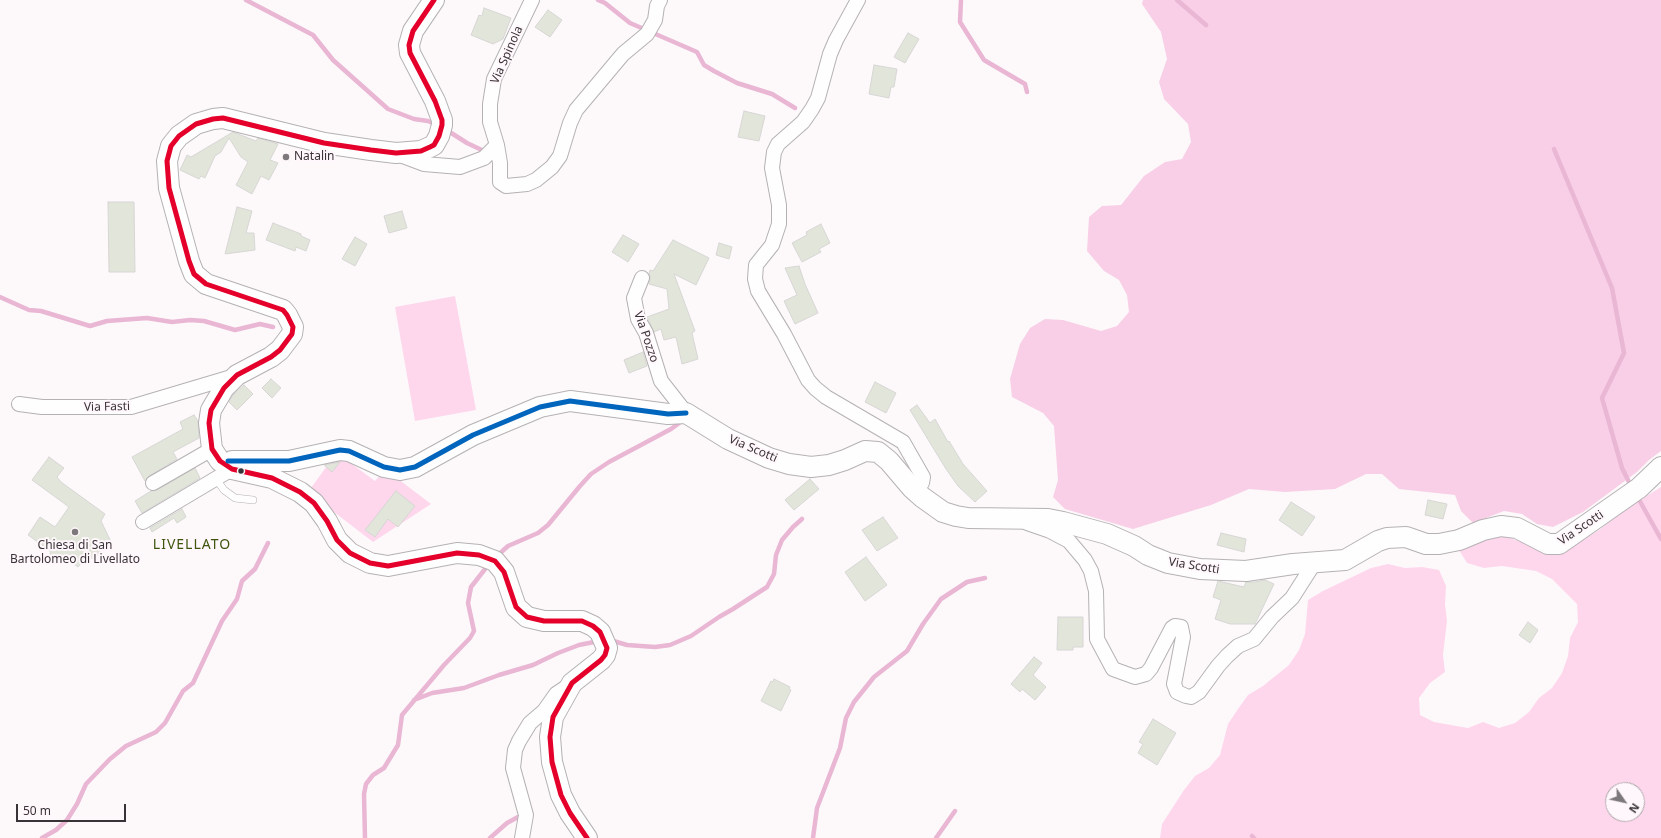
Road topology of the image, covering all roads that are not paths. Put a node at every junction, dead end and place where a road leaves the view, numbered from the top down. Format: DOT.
graph roads {
  1 [pos="434,0"];
  2 [pos="532,0"];
  3 [pos="660,0"];
  4 [pos="858,0"];
  5 [pos="497,145"];
  6 [pos="396,153"];
  7 [pos="642,278"];
  8 [pos="237,375"];
  9 [pos="19,404"];
  10 [pos="686,413"];
  11 [pos="220,464"];
  12 [pos="1661,467"];
  13 [pos="153,483"];
  14 [pos="912,488"];
  15 [pos="253,500"];
  16 [pos="1013,519"];
  17 [pos="143,522"];
  18 [pos="1315,562"];
  19 [pos="572,683"];
  20 [pos="522,838"];
  21 [pos="587,838"];
  1 -- 6 [label="street"];
  2 -- 5 [label="street, Via Spinola"];
  3 -- 5 [label="street, Via Spinola"];
  4 -- 14 [label="street"];
  5 -- 6 [label="street"];
  6 -- 8 [label="street"];
  7 -- 10 [label="street, Via Pozzo"];
  8 -- 9 [label="street, Via Fasti"];
  8 -- 11 [label="street"];
  10 -- 11 [label="street"];
  10 -- 14 [label="street, Via Scotti"];
  11 -- 13 [label="street"];
  11 -- 15 [label="lane"];
  11 -- 17 [label="street"];
  11 -- 19 [label="street"];
  12 -- 18 [label="street, Via Scotti"];
  14 -- 16 [label="street, Via Scotti"];
  16 -- 18 [label="street, Via Scotti"];
  16 -- 18 [label="street"];
  19 -- 20 [label="street"];
  19 -- 21 [label="street"];
}
